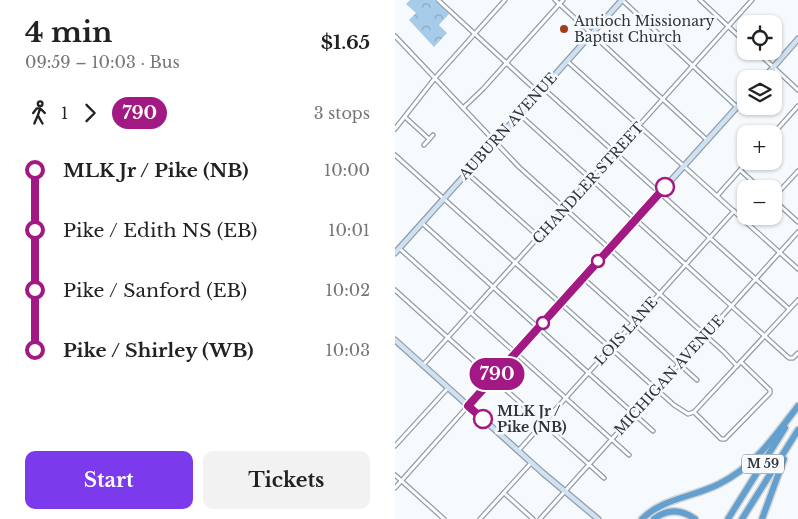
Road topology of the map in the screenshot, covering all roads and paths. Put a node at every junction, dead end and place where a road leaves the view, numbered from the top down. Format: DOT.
graph roads {
  1 [pos="438,0"];
  2 [pos="447,0"];
  3 [pos="505,0"];
  4 [pos="555,0"];
  5 [pos="563,0"];
  6 [pos="622,0"];
  7 [pos="700,0"];
  8 [pos="753,0"];
  9 [pos="559,4"];
  10 [pos="443,5"];
  11 [pos="729,26"];
  12 [pos="592,33"];
  13 [pos="474,34"];
  14 [pos="737,34"];
  15 [pos="395,36"];
  16 [pos="798,40"];
  17 [pos="766,60"];
  18 [pos="567,61"];
  19 [pos="506,63"];
  20 [pos="693,66"];
  21 [pos="773,67"];
  22 [pos="770,70"];
  23 [pos="435,78"];
  24 [pos="543,88"];
  25 [pos="798,90"];
  26 [pos="539,93"];
  27 [pos="663,99"];
  28 [pos="798,106"];
  29 [pos="737,107"];
  30 [pos="463,108"];
  31 [pos="519,114"];
  32 [pos="405,117"];
  33 [pos="781,125"];
  34 [pos="639,126"];
  35 [pos="395,129"];
  36 [pos="433,135"];
  37 [pos="429,139"];
  38 [pos="707,140"];
  39 [pos="495,142"];
  40 [pos="424,145"];
  41 [pos="615,152"];
  42 [pos="395,155"];
  43 [pos="684,166"];
  44 [pos="741,170"];
  45 [pos="798,170"];
  46 [pos="467,173"];
  47 [pos="591,179"];
  48 [pos="752,180"];
  49 [pos="782,189"];
  50 [pos="660,193"];
  51 [pos="717,196"];
  52 [pos="444,198"];
  53 [pos="782,207"];
  54 [pos="564,208"];
  55 [pos="734,211"];
  56 [pos="636,220"];
  57 [pos="798,222"];
  58 [pos="421,223"];
  59 [pos="798,232"];
  60 [pos="539,237"];
  61 [pos="710,238"];
  62 [pos="399,248"];
  63 [pos="609,249"];
  64 [pos="780,252"];
  65 [pos="395,253"];
  66 [pos="516,263"];
  67 [pos="685,265"];
  68 [pos="798,269"];
  69 [pos="583,278"];
  70 [pos="755,279"];
  71 [pos="493,288"];
  72 [pos="395,290"];
  73 [pos="659,294"];
  74 [pos="798,300"];
  75 [pos="561,303"];
  76 [pos="731,306"];
  77 [pos="789,310"];
  78 [pos="471,313"];
  79 [pos="633,322"];
  80 [pos="538,328"];
  81 [pos="705,335"];
  82 [pos="765,336"];
  83 [pos="448,338"];
  84 [pos="395,340"];
  85 [pos="611,348"];
  86 [pos="516,353"];
  87 [pos="798,353"];
  88 [pos="741,362"];
  89 [pos="679,364"];
  90 [pos="423,366"];
  91 [pos="737,366"];
  92 [pos="588,373"];
  93 [pos="493,378"];
  94 [pos="697,380"];
  95 [pos="448,388"];
  96 [pos="656,389"];
  97 [pos="565,398"];
  98 [pos="468,406"];
  99 [pos="798,407"];
  100 [pos="694,412"];
  101 [pos="634,414"];
  102 [pos="543,423"];
  103 [pos="798,430"];
  104 [pos="653,431"];
  105 [pos="611,439"];
  106 [pos="791,441"];
  107 [pos="395,446"];
  108 [pos="518,451"];
  109 [pos="629,455"];
  110 [pos="531,463"];
  111 [pos="589,464"];
  112 [pos="395,475"];
  113 [pos="604,478"];
  114 [pos="401,480"];
  115 [pos="395,488"];
  116 [pos="564,492"];
  117 [pos="503,493"];
  118 [pos="444,519"];
  119 [pos="480,519"];
  120 [pos="533,519"];
  121 [pos="540,519"];
  122 [pos="598,519"];
  123 [pos="642,519"];
  124 [pos="654,519"];
  125 [pos="695,519"];
  126 [pos="728,519"];
  127 [pos="741,519"];
  128 [pos="762,519"];
  1 -- 10 [label="street"];
  2 -- 10 [label="street"];
  3 -- 13 [label="street"];
  4 -- 9 [label="street"];
  5 -- 9 [label="street"];
  6 -- 12 [label="main road, AUBURN AVENUE"];
  6 -- 20 [label="street"];
  7 -- 11 [label="street"];
  8 -- 11 [label="street, CHANDLER STREET"];
  9 -- 12 [label="street"];
  9 -- 19 [label="street"];
  10 -- 13 [label="street"];
  11 -- 14 [label="street"];
  11 -- 20 [label="street, CHANDLER STREET"];
  12 -- 18 [label="main road, AUBURN AVENUE"];
  12 -- 27 [label="street"];
  13 -- 19 [label="street"];
  13 -- 23 [label="street"];
  15 -- 23 [label="street"];
  16 -- 21 [label="main road"];
  17 -- 21 [label="street"];
  18 -- 24 [label="main road, AUBURN AVENUE"];
  18 -- 34 [label="street"];
  19 -- 26 [label="street"];
  19 -- 30 [label="street"];
  20 -- 27 [label="street, CHANDLER STREET"];
  20 -- 29 [label="street"];
  21 -- 22 [label="main road"];
  21 -- 25 [label="street"];
  23 -- 30 [label="street"];
  23 -- 32 [label="street"];
  24 -- 26 [label="main road, AUBURN AVENUE"];
  24 -- 41 [label="street"];
  26 -- 31 [label="main road, AUBURN AVENUE"];
  27 -- 34 [label="street, CHANDLER STREET"];
  27 -- 38 [label="street"];
  28 -- 33 [label="street"];
  29 -- 38 [label="main road"];
  30 -- 39 [label="street"];
  31 -- 39 [label="main road, AUBURN AVENUE"];
  31 -- 47 [label="street"];
  32 -- 35 [label="street"];
  32 -- 37 [label="street"];
  34 -- 41 [label="street, CHANDLER STREET"];
  34 -- 43 [label="street"];
  36 -- 37 [label="street"];
  37 -- 40 [label="street"];
  38 -- 43 [label="main road"];
  39 -- 46 [label="main road, AUBURN AVENUE"];
  39 -- 54 [label="street"];
  41 -- 47 [label="street, CHANDLER STREET"];
  41 -- 50 [label="street"];
  42 -- 52 [label="street"];
  43 -- 50 [label="main road"];
  43 -- 51 [label="street"];
  44 -- 48 [label="street"];
  44 -- 51 [label="street"];
  45 -- 49 [label="street"];
  46 -- 52 [label="main road, AUBURN AVENUE"];
  46 -- 60 [label="street"];
  47 -- 54 [label="street, CHANDLER STREET"];
  47 -- 56 [label="street"];
  50 -- 56 [label="main road"];
  50 -- 61 [label="street"];
  51 -- 55 [label="street"];
  52 -- 58 [label="main road, AUBURN AVENUE"];
  52 -- 66 [label="street"];
  53 -- 57 [label="street"];
  54 -- 60 [label="street, CHANDLER STREET"];
  54 -- 63 [label="street"];
  55 -- 61 [label="street, LOIS LANE"];
  55 -- 64 [label="street"];
  56 -- 63 [label="main road"];
  56 -- 67 [label="street"];
  58 -- 62 [label="main road, AUBURN AVENUE"];
  58 -- 71 [label="street"];
  59 -- 64 [label="street, MICHIGAN AVENUE"];
  60 -- 66 [label="street, CHANDLER STREET"];
  61 -- 67 [label="street, LOIS LANE"];
  61 -- 70 [label="street"];
  62 -- 65 [label="main road, AUBURN AVENUE"];
  62 -- 78 [label="street"];
  63 -- 69 [label="main road"];
  63 -- 73 [label="street"];
  64 -- 68 [label="street"];
  64 -- 70 [label="street, MICHIGAN AVENUE"];
  66 -- 71 [label="street, CHANDLER STREET"];
  66 -- 75 [label="street"];
  67 -- 73 [label="street, LOIS LANE"];
  67 -- 76 [label="street"];
  69 -- 75 [label="main road"];
  69 -- 79 [label="street"];
  70 -- 76 [label="street, MICHIGAN AVENUE"];
  70 -- 77 [label="street"];
  71 -- 78 [label="street, CHANDLER STREET"];
  71 -- 80 [label="street"];
  72 -- 83 [label="street"];
  73 -- 79 [label="street, LOIS LANE"];
  73 -- 81 [label="street"];
  74 -- 77 [label="street"];
  75 -- 80 [label="main road"];
  75 -- 85 [label="street"];
  76 -- 81 [label="street, MICHIGAN AVENUE"];
  76 -- 82 [label="street"];
  77 -- 82 [label="street"];
  78 -- 83 [label="street, CHANDLER STREET"];
  78 -- 86 [label="street"];
  79 -- 85 [label="street, LOIS LANE"];
  79 -- 89 [label="street"];
  80 -- 86 [label="main road"];
  80 -- 92 [label="street"];
  81 -- 89 [label="street, MICHIGAN AVENUE"];
  81 -- 91 [label="street"];
  82 -- 87 [label="street"];
  82 -- 88 [label="street"];
  83 -- 90 [label="street, CHANDLER STREET"];
  83 -- 93 [label="street"];
  84 -- 90 [label="main road"];
  85 -- 92 [label="street, LOIS LANE"];
  85 -- 96 [label="street"];
  86 -- 93 [label="main road"];
  86 -- 97 [label="street"];
  88 -- 91 [label="street"];
  88 -- 100 [label="street"];
  89 -- 94 [label="street"];
  89 -- 96 [label="street, MICHIGAN AVENUE"];
  90 -- 95 [label="main road"];
  91 -- 100 [label="street"];
  92 -- 97 [label="street, LOIS LANE"];
  92 -- 101 [label="street"];
  93 -- 98 [label="main road"];
  93 -- 102 [label="street"];
  95 -- 98 [label="main road"];
  95 -- 107 [label="street"];
  96 -- 100 [label="street"];
  96 -- 101 [label="street, MICHIGAN AVENUE"];
  97 -- 102 [label="street, LOIS LANE"];
  97 -- 105 [label="street"];
  98 -- 108 [label="main road"];
  98 -- 114 [label="street"];
  99 -- 123 [label="highway"];
  99 -- 126 [label="highway, M 59"];
  101 -- 104 [label="street"];
  101 -- 105 [label="street, MICHIGAN AVENUE"];
  102 -- 108 [label="street, LOIS LANE"];
  102 -- 111 [label="street"];
  103 -- 106 [label="highway, M 59"];
  105 -- 109 [label="street"];
  105 -- 111 [label="street, MICHIGAN AVENUE"];
  106 -- 127 [label="highway, M 59"];
  106 -- 128 [label="highway"];
  108 -- 110 [label="main road"];
  110 -- 116 [label="main road"];
  110 -- 117 [label="street"];
  111 -- 113 [label="street"];
  111 -- 116 [label="street, MICHIGAN AVENUE"];
  112 -- 114 [label="street"];
  114 -- 115 [label="street"];
  114 -- 118 [label="street"];
  116 -- 121 [label="street, MICHIGAN AVENUE"];
  116 -- 122 [label="main road"];
  117 -- 119 [label="street"];
  117 -- 120 [label="street"];
  124 -- 125 [label="highway"];
}
